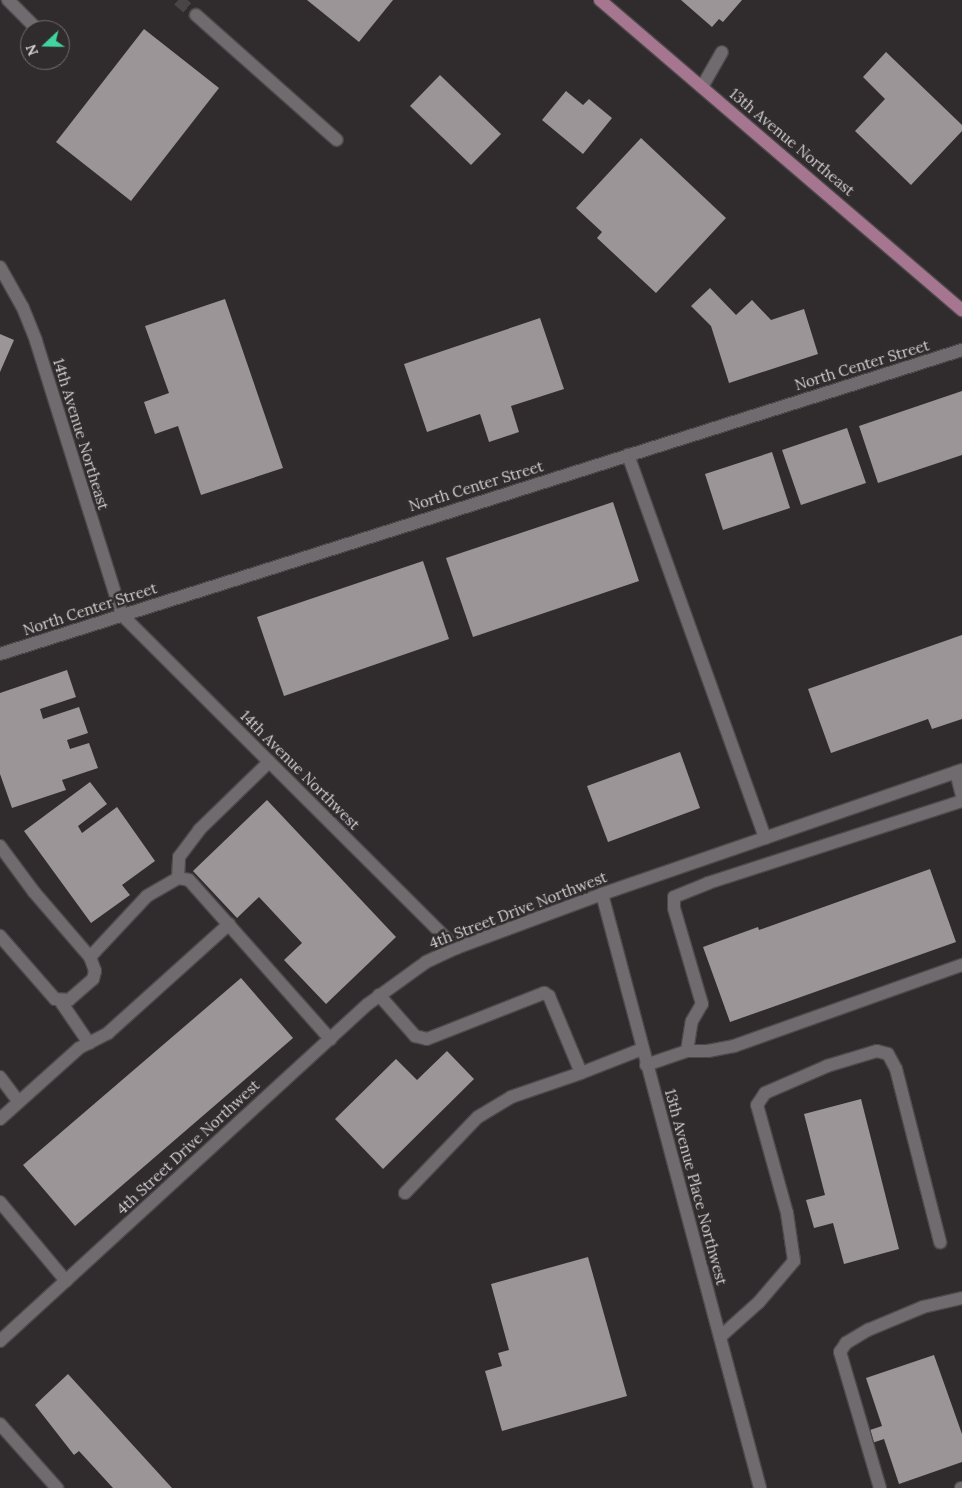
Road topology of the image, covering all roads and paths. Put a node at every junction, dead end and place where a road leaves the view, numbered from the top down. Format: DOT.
graph roads {
  1 [pos="8,0"];
  2 [pos="600,0"];
  3 [pos="196,15"];
  4 [pos="28,20"];
  5 [pos="722,52"];
  6 [pos="702,87"];
  7 [pos="337,140"];
  8 [pos="0,267"];
  9 [pos="962,310"];
  10 [pos="962,350"];
  11 [pos="628,455"];
  12 [pos="122,615"];
  13 [pos="0,654"];
  14 [pos="269,762"];
  15 [pos="959,771"];
  16 [pos="962,796"];
  17 [pos="962,801"];
  18 [pos="764,838"];
  19 [pos="0,846"];
  20 [pos="701,860"];
  21 [pos="178,878"];
  22 [pos="708,883"];
  23 [pos="602,894"];
  24 [pos="229,924"];
  25 [pos="0,938"];
  26 [pos="456,948"];
  27 [pos="90,957"];
  28 [pos="962,965"];
  29 [pos="379,995"];
  30 [pos="61,1002"];
  31 [pos="330,1039"];
  32 [pos="89,1043"];
  33 [pos="642,1049"];
  34 [pos="687,1050"];
  35 [pos="646,1065"];
  36 [pos="581,1073"];
  37 [pos="0,1077"];
  38 [pos="19,1102"];
  39 [pos="0,1119"];
  40 [pos="405,1193"];
  41 [pos="0,1202"];
  42 [pos="940,1242"];
  43 [pos="66,1281"];
  44 [pos="962,1298"];
  45 [pos="720,1337"];
  46 [pos="0,1341"];
  47 [pos="0,1424"];
  48 [pos="57,1488"];
  49 [pos="760,1488"];
  50 [pos="880,1488"];
  1 -- 4 [label="street"];
  2 -- 6 [label="main road, 13th Avenue Northeast"];
  3 -- 7 [label="street"];
  5 -- 6 [label="street"];
  6 -- 9 [label="main road, 13th Avenue Northeast"];
  8 -- 12 [label="street, 14th Avenue Northeast"];
  10 -- 11 [label="street, North Center Street"];
  11 -- 12 [label="street, North Center Street"];
  11 -- 18 [label="street"];
  12 -- 13 [label="street, North Center Street"];
  12 -- 14 [label="street, 14th Avenue Northwest"];
  14 -- 21 [label="street"];
  14 -- 26 [label="street, 14th Avenue Northwest"];
  15 -- 16 [label="street"];
  15 -- 18 [label="street, 4th Street Drive Northwest"];
  17 -- 22 [label="street"];
  18 -- 20 [label="street, 4th Street Drive Northwest"];
  19 -- 27 [label="street"];
  20 -- 22 [label="street"];
  20 -- 23 [label="street, 4th Street Drive Northwest"];
  21 -- 24 [label="street"];
  21 -- 27 [label="street"];
  22 -- 34 [label="street"];
  23 -- 26 [label="street, 4th Street Drive Northwest"];
  23 -- 33 [label="street, 13th Avenue Place Northwest"];
  24 -- 31 [label="street"];
  24 -- 32 [label="street"];
  25 -- 30 [label="street"];
  26 -- 29 [label="street, 4th Street Drive Northwest"];
  27 -- 30 [label="street"];
  28 -- 34 [label="street"];
  29 -- 31 [label="street, 4th Street Drive Northwest"];
  29 -- 36 [label="street"];
  30 -- 32 [label="street"];
  31 -- 43 [label="street, 4th Street Drive Northwest"];
  32 -- 38 [label="street"];
  33 -- 35 [label="street, 13th Avenue Place Northwest"];
  33 -- 36 [label="street"];
  34 -- 35 [label="street"];
  35 -- 45 [label="street, 13th Avenue Place Northwest"];
  36 -- 40 [label="street"];
  37 -- 38 [label="street"];
  38 -- 39 [label="street"];
  41 -- 43 [label="street"];
  42 -- 45 [label="street"];
  43 -- 46 [label="street, 4th Street Drive Northwest"];
  44 -- 50 [label="street"];
  45 -- 49 [label="street, 13th Avenue Place Northwest"];
  47 -- 48 [label="street"];
}
